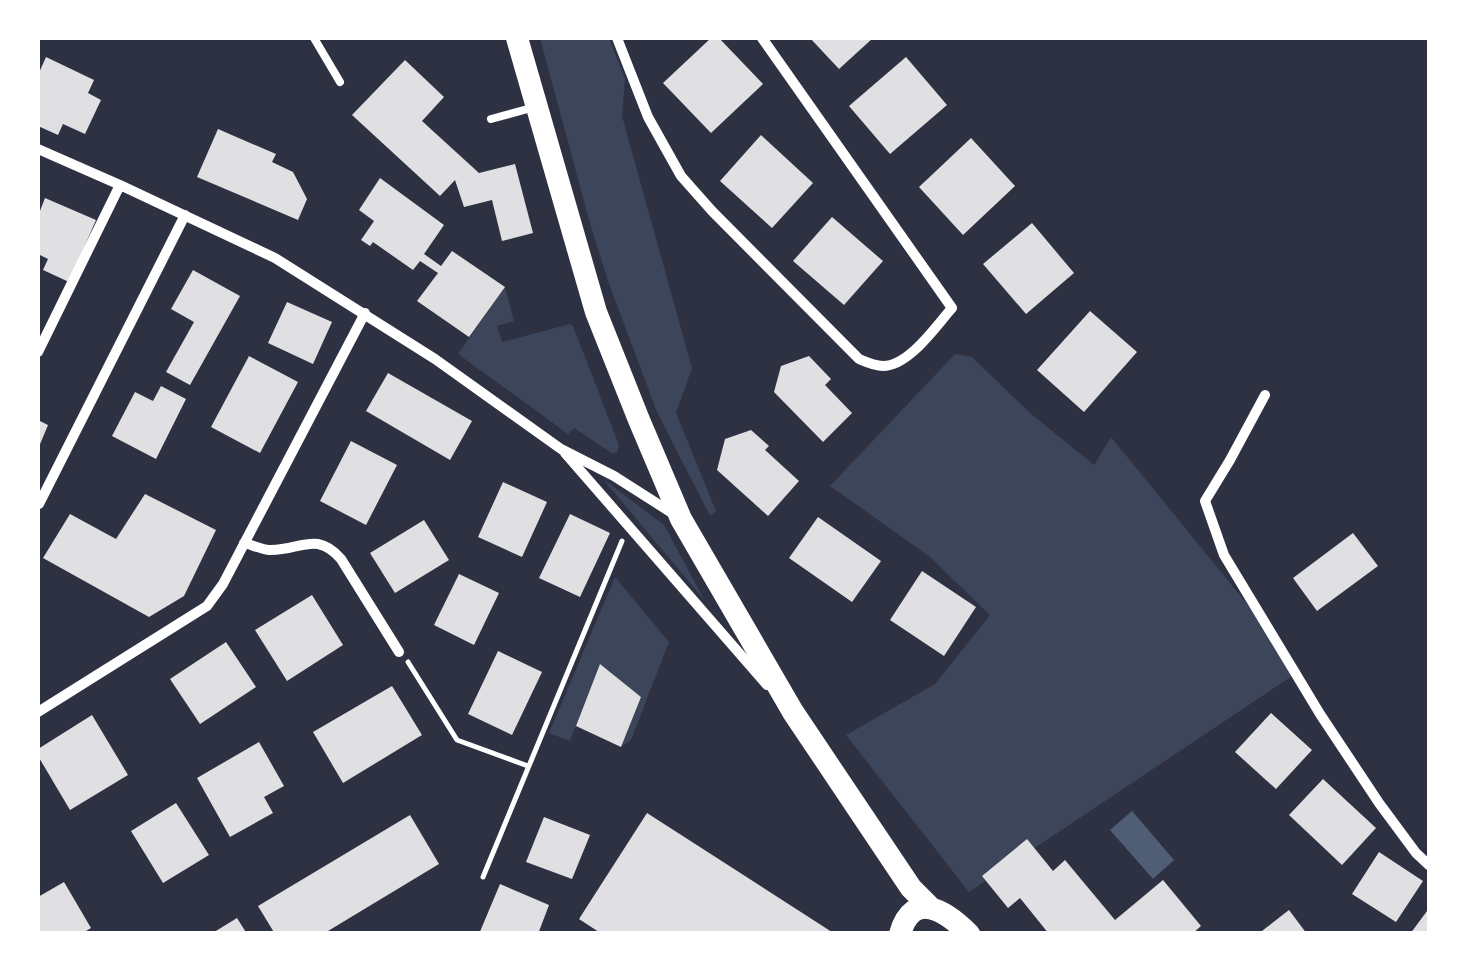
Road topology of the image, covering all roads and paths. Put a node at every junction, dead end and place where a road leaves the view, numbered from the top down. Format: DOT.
graph roads {
  1 [pos="314,38"];
  2 [pos="517,38"];
  3 [pos="617,38"];
  4 [pos="762,38"];
  5 [pos="340,82"];
  6 [pos="538,106"];
  7 [pos="491,120"];
  8 [pos="38,149"];
  9 [pos="120,185"];
  10 [pos="186,215"];
  11 [pos="365,313"];
  12 [pos="38,352"];
  13 [pos="1265,395"];
  14 [pos="560,449"];
  15 [pos="39,504"];
  16 [pos="682,519"];
  17 [pos="628,524"];
  18 [pos="244,542"];
  19 [pos="402,654"];
  20 [pos="38,712"];
  21 [pos="792,712"];
  22 [pos="528,766"];
  23 [pos="1430,866"];
  24 [pos="483,878"];
  25 [pos="930,907"];
  26 [pos="900,934"];
  27 [pos="970,934"];
  1 -- 5 [label="lane"];
  2 -- 6 [label="main road"];
  3 -- 4 [label="street"];
  6 -- 7 [label="lane"];
  6 -- 16 [label="main road"];
  8 -- 9 [label="street"];
  9 -- 10 [label="street"];
  9 -- 12 [label="street"];
  10 -- 11 [label="street"];
  10 -- 15 [label="street"];
  11 -- 14 [label="street"];
  11 -- 18 [label="street"];
  13 -- 23 [label="street"];
  14 -- 16 [label="street"];
  14 -- 17 [label="street"];
  16 -- 21 [label="main road"];
  17 -- 21 [label="street"];
  17 -- 22 [label="path"];
  18 -- 19 [label="street"];
  18 -- 20 [label="street"];
  19 -- 22 [label="path"];
  21 -- 25 [label="main road"];
  22 -- 24 [label="path"];
  25 -- 26 [label="main road"];
  25 -- 27 [label="main road"];
}
